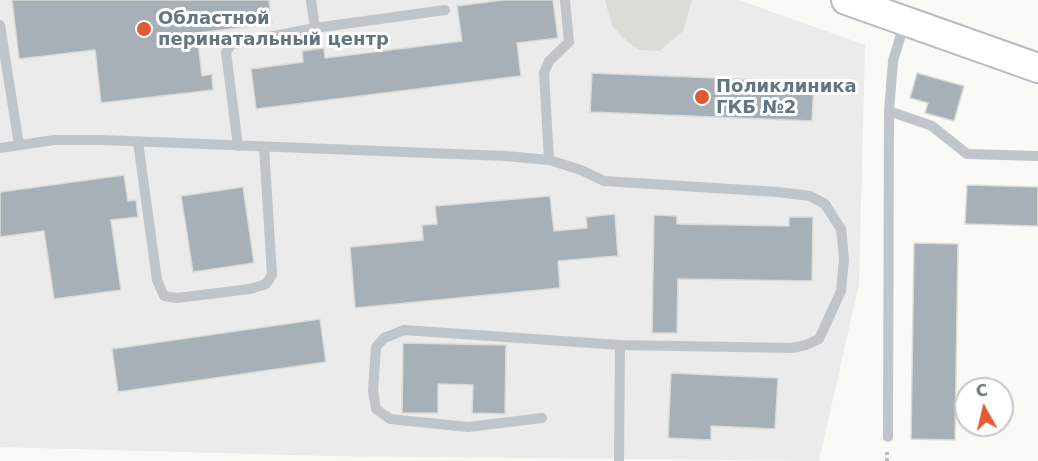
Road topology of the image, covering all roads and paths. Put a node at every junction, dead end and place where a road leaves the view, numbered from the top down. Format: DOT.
graph roads {
  1 [pos="311,0"];
  2 [pos="565,0"];
  3 [pos="846,0"];
  4 [pos="445,10"];
  5 [pos="905,21"];
  6 [pos="0,25"];
  7 [pos="315,28"];
  8 [pos="1038,68"];
  9 [pos="890,111"];
  10 [pos="138,142"];
  11 [pos="19,145"];
  12 [pos="238,146"];
  13 [pos="264,147"];
  14 [pos="0,148"];
  15 [pos="1038,156"];
  16 [pos="549,160"];
  17 [pos="620,345"];
  18 [pos="542,418"];
  19 [pos="888,437"];
  20 [pos="619,461"];
  1 -- 7 [label="lane"];
  2 -- 16 [label="lane"];
  3 -- 5 [label="main road"];
  4 -- 7 [label="lane"];
  5 -- 8 [label="main road"];
  5 -- 9 [label="lane"];
  6 -- 11 [label="lane"];
  7 -- 12 [label="lane"];
  9 -- 15 [label="lane"];
  9 -- 19 [label="lane"];
  10 -- 11 [label="lane"];
  10 -- 12 [label="lane"];
  10 -- 13 [label="lane"];
  11 -- 14 [label="lane"];
  12 -- 13 [label="lane"];
  13 -- 16 [label="lane"];
  16 -- 17 [label="lane"];
  17 -- 18 [label="lane"];
  17 -- 20 [label="lane"];
}
